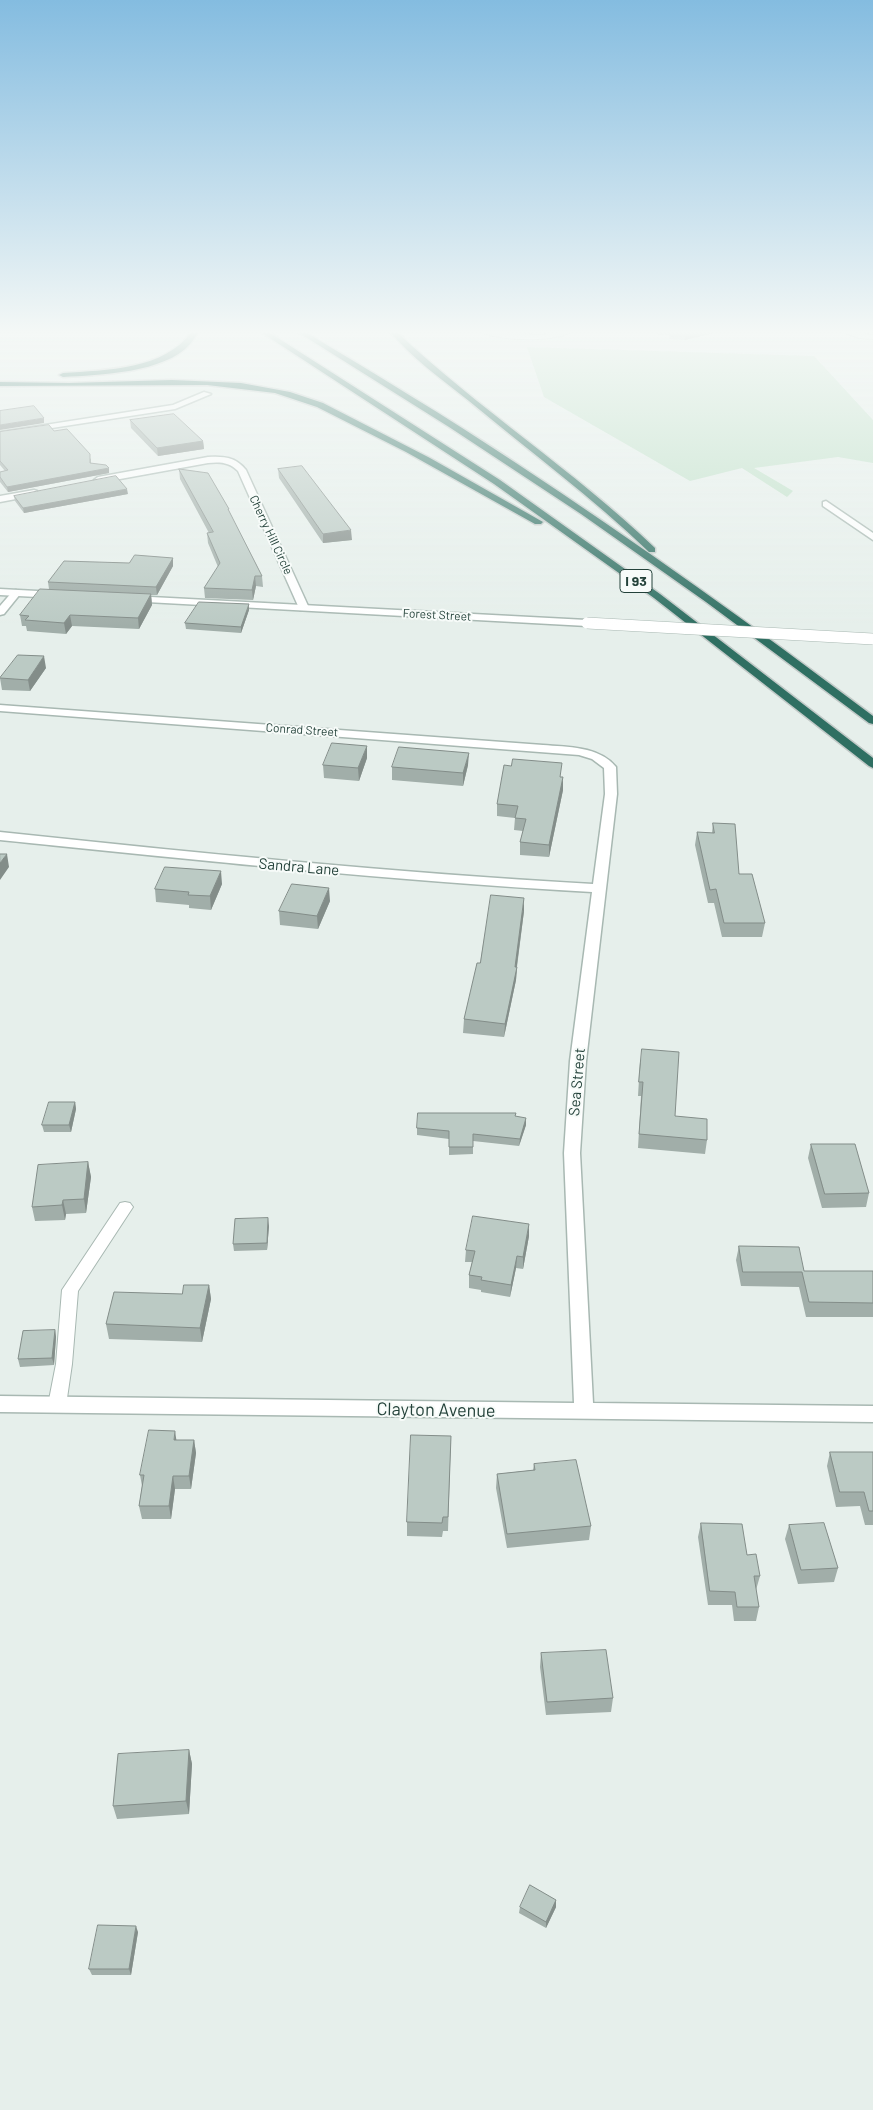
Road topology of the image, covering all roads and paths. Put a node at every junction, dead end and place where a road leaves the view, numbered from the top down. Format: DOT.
graph roads {
  1 [pos="29,429"];
  2 [pos="370,429"];
  3 [pos="415,429"];
  4 [pos="459,429"];
  5 [pos="509,429"];
  6 [pos="0,434"];
  7 [pos="84,483"];
  8 [pos="47,490"];
  9 [pos="0,499"];
  10 [pos="826,504"];
  11 [pos="873,538"];
  12 [pos="622,572"];
  13 [pos="685,582"];
  14 [pos="0,592"];
  15 [pos="16,593"];
  16 [pos="66,596"];
  17 [pos="126,599"];
  18 [pos="304,608"];
  19 [pos="0,612"];
  20 [pos="873,639"];
  21 [pos="0,708"];
  22 [pos="873,721"];
  23 [pos="602,758"];
  24 [pos="873,764"];
  25 [pos="0,836"];
  26 [pos="599,888"];
  27 [pos="125,1207"];
  28 [pos="0,1404"];
  29 [pos="57,1405"];
  30 [pos="584,1411"];
  31 [pos="873,1414"];
  1 -- 6 [label="street"];
  2 -- 12 [label="highway"];
  3 -- 12 [label="highway, I 93"];
  4 -- 13 [label="highway, I 93"];
  5 -- 13 [label="highway"];
  7 -- 18 [label="street, Cherry Hill Circle"];
  8 -- 9 [label="street"];
  10 -- 11 [label="street"];
  12 -- 24 [label="highway, I 93"];
  13 -- 22 [label="highway, I 93"];
  14 -- 15 [label="street"];
  15 -- 16 [label="street"];
  15 -- 19 [label="street"];
  17 -- 18 [label="street, Forest Street"];
  18 -- 20 [label="street, Forest Street, bridge"];
  21 -- 23 [label="street, Conrad Street"];
  23 -- 26 [label="street, Sea Street"];
  25 -- 26 [label="street, Sandra Lane"];
  26 -- 30 [label="street, Sea Street"];
  27 -- 29 [label="lane"];
  28 -- 29 [label="street, Clayton Avenue"];
  29 -- 30 [label="street, Clayton Avenue"];
  30 -- 31 [label="street, Clayton Avenue"];
}
